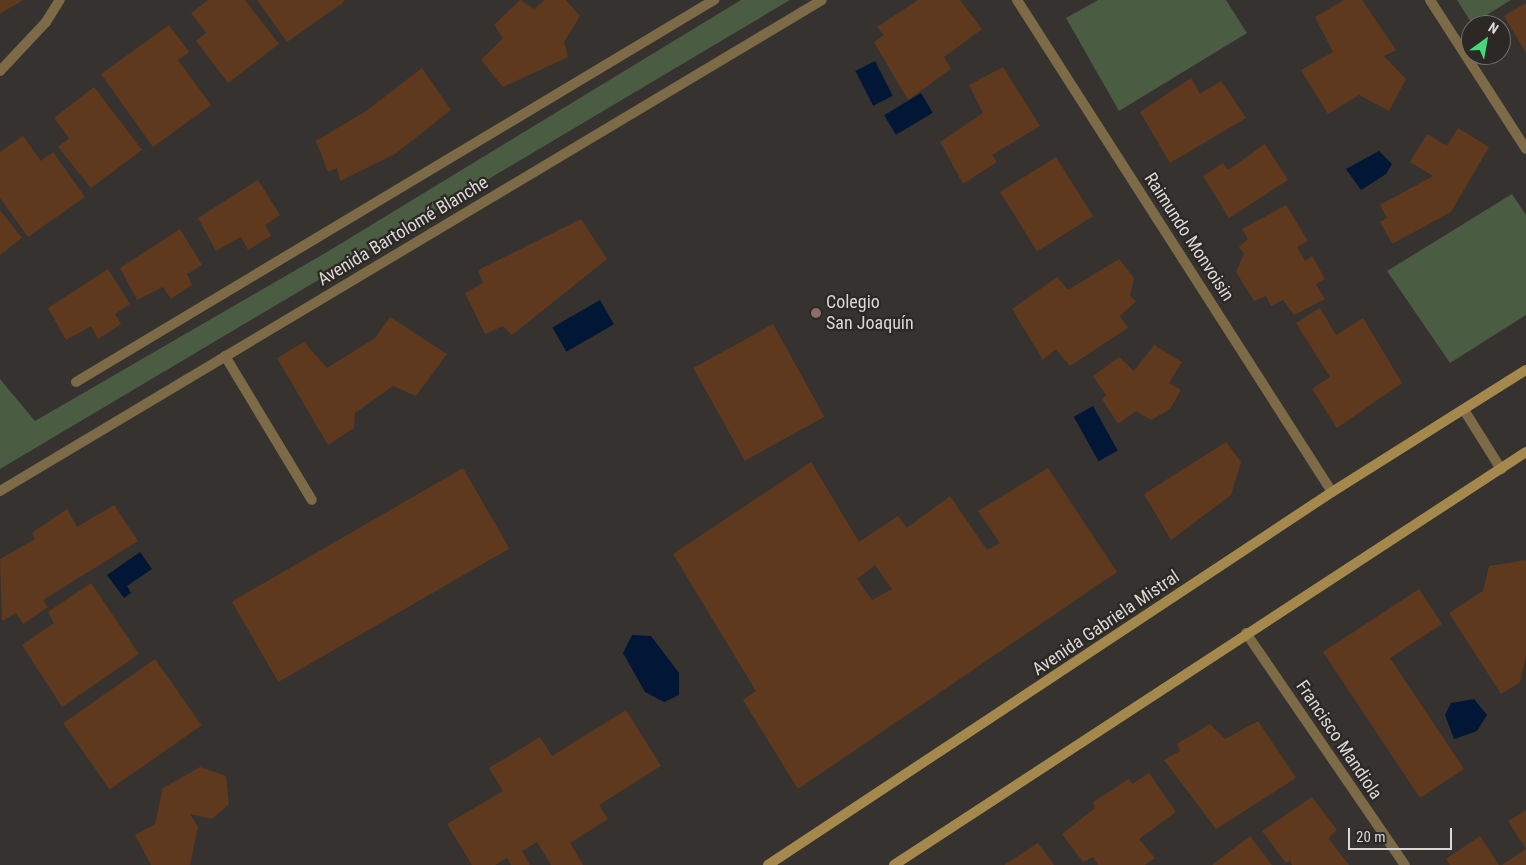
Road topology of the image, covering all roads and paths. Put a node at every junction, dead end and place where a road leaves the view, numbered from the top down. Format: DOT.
graph roads {
  1 [pos="60,0"];
  2 [pos="714,0"];
  3 [pos="822,0"];
  4 [pos="1017,0"];
  5 [pos="1430,0"];
  6 [pos="0,70"];
  7 [pos="1526,149"];
  8 [pos="226,356"];
  9 [pos="1526,370"];
  10 [pos="76,382"];
  11 [pos="1464,410"];
  12 [pos="1526,452"];
  13 [pos="1501,468"];
  14 [pos="0,491"];
  15 [pos="1332,492"];
  16 [pos="312,500"];
  17 [pos="1246,633"];
  18 [pos="897,864"];
  19 [pos="768,865"];
  20 [pos="1405,865"];
  1 -- 6 [label="street"];
  2 -- 10 [label="street"];
  3 -- 8 [label="street, Avenida Bartolomé Blanche"];
  4 -- 15 [label="street, Raimundo Monvoisin"];
  5 -- 7 [label="street"];
  8 -- 14 [label="street, Avenida Bartolomé Blanche"];
  8 -- 16 [label="street"];
  9 -- 11 [label="main road, Avenida Gabriela Mistral"];
  11 -- 13 [label="street"];
  11 -- 15 [label="main road, Avenida Gabriela Mistral"];
  12 -- 13 [label="main road"];
  13 -- 17 [label="main road"];
  15 -- 19 [label="main road, Avenida Gabriela Mistral"];
  17 -- 18 [label="main road"];
  17 -- 20 [label="street, Francisco Mandiola"];
}
